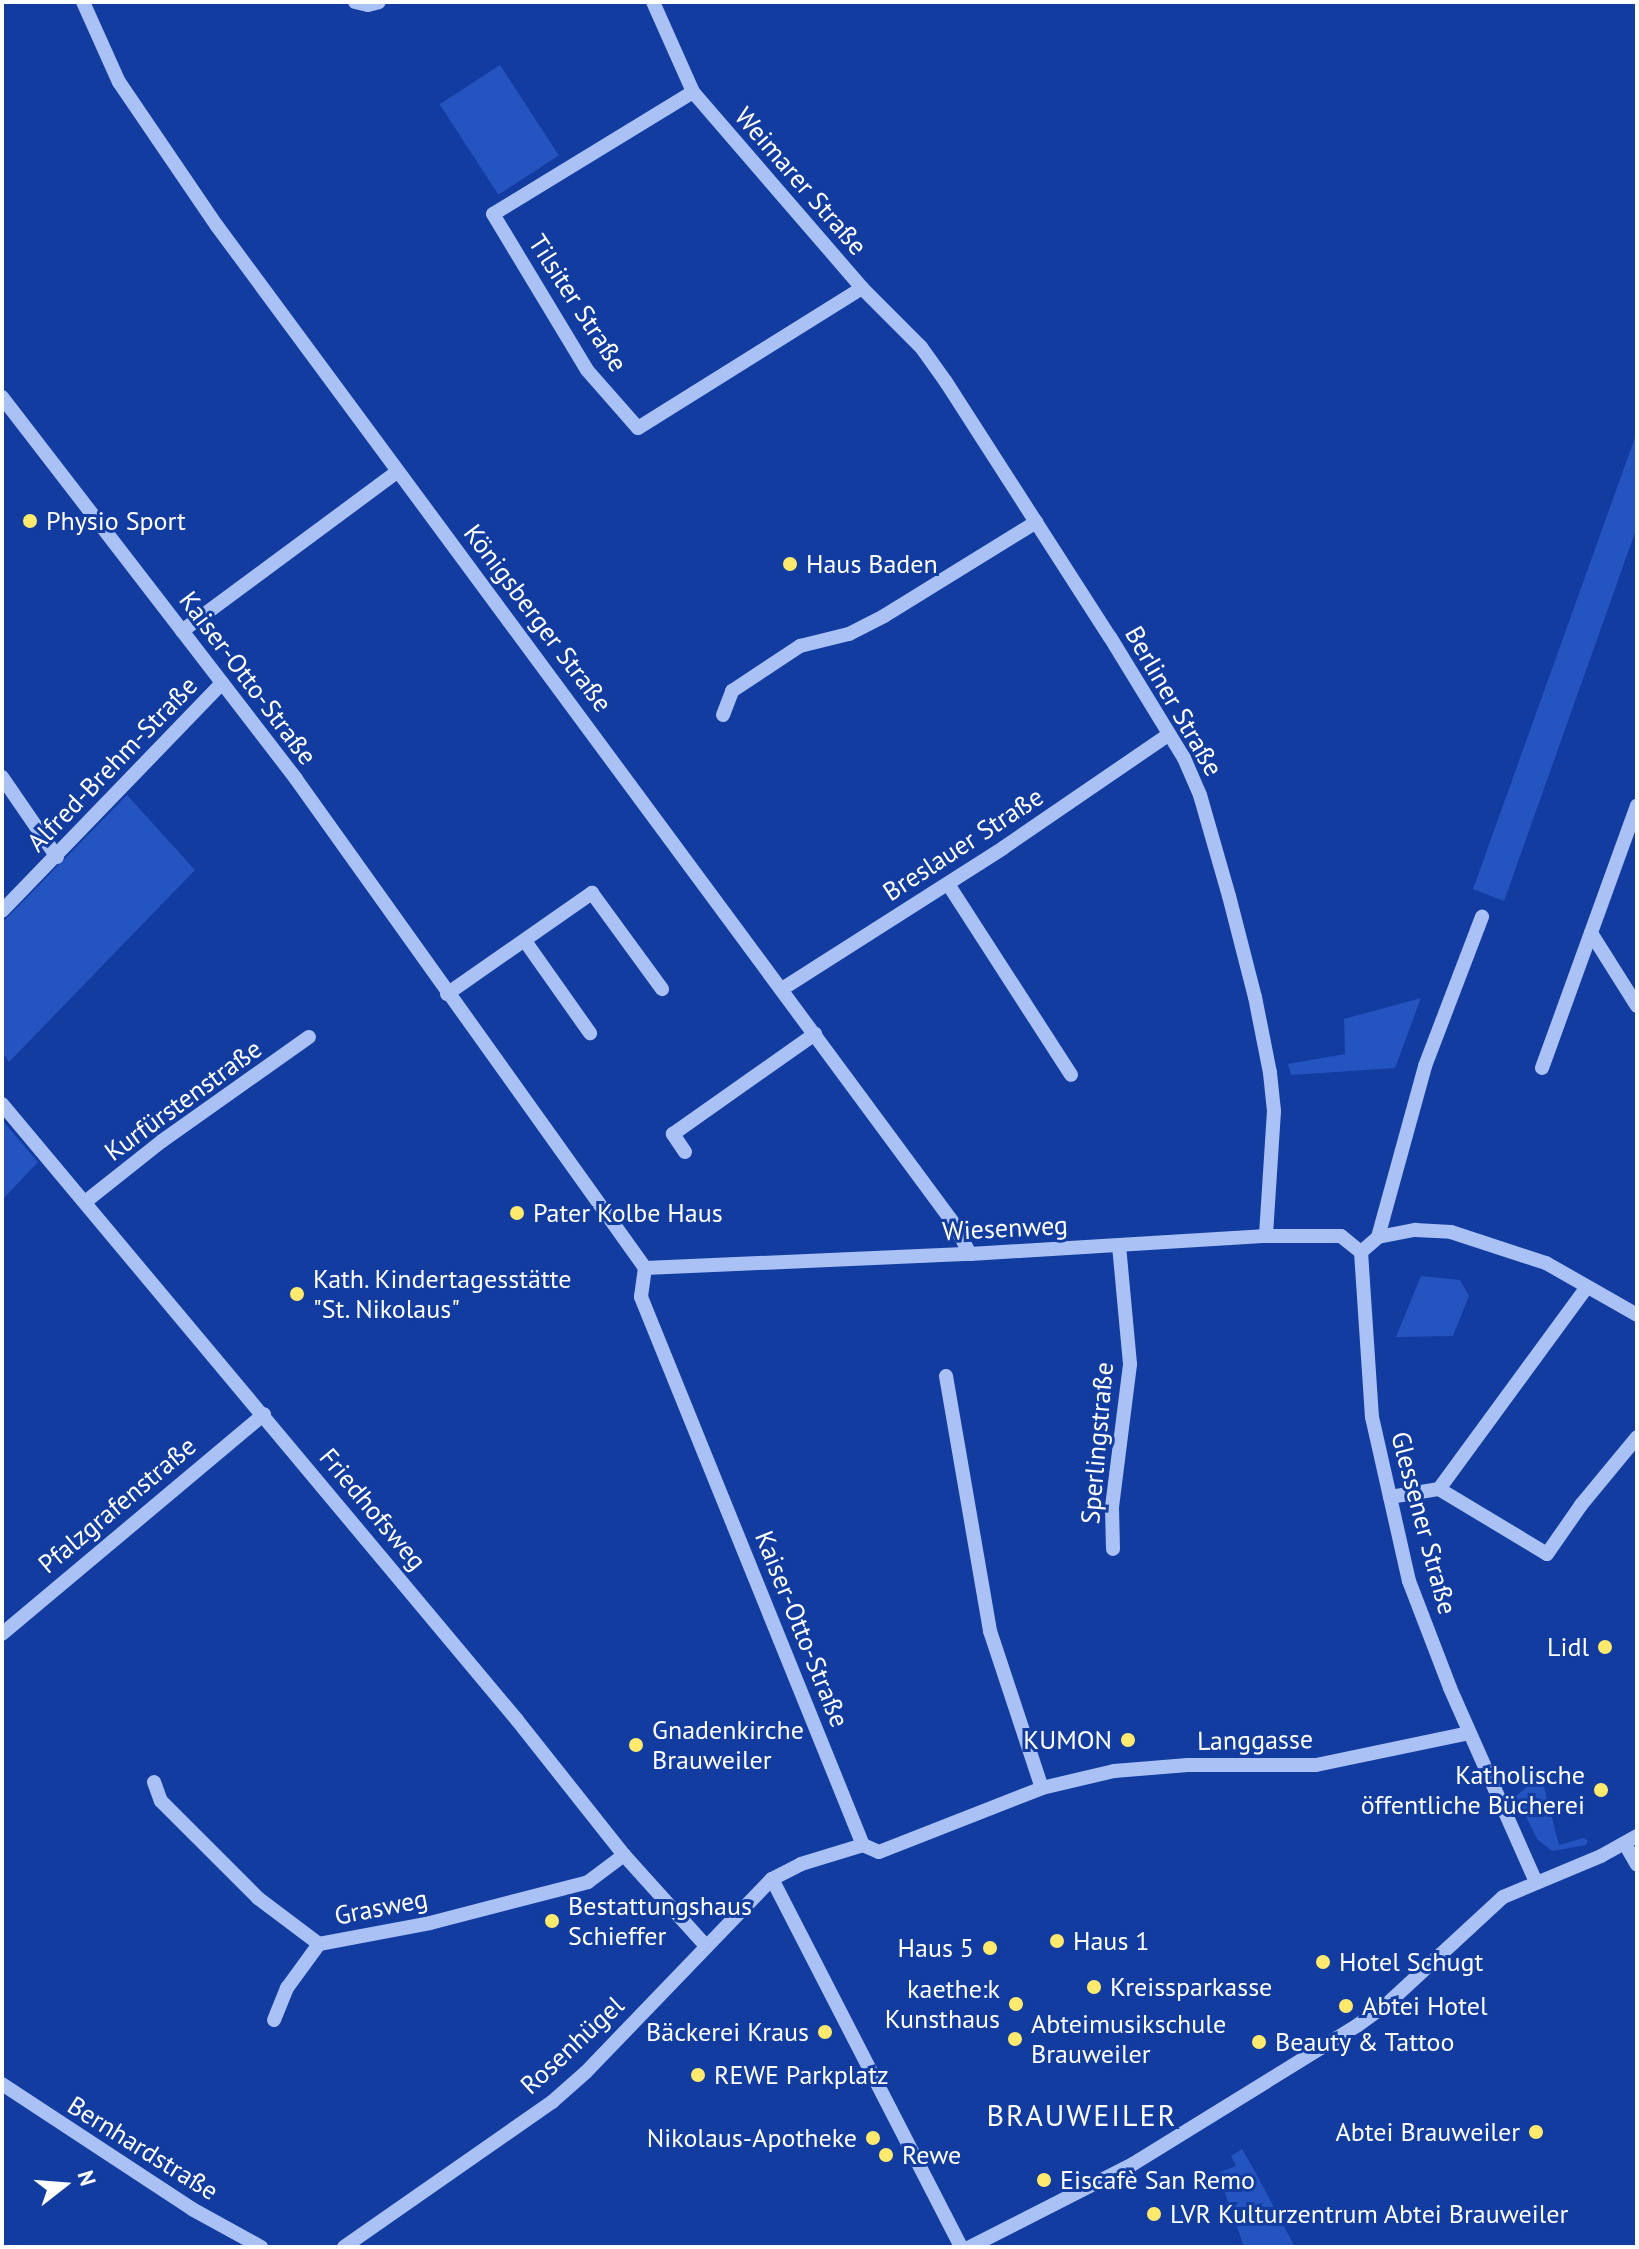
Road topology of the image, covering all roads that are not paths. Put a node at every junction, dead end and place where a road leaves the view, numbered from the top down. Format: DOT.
graph roads {
  1 [pos="83,2"];
  2 [pos="355,2"];
  3 [pos="379,2"];
  4 [pos="653,2"];
  5 [pos="693,92"];
  6 [pos="862,288"];
  7 [pos="939,374"];
  8 [pos="2,397"];
  9 [pos="397,472"];
  10 [pos="1036,522"];
  11 [pos="182,631"];
  12 [pos="222,683"];
  13 [pos="723,715"];
  14 [pos="1168,735"];
  15 [pos="2,777"];
  16 [pos="1637,806"];
  17 [pos="57,857"];
  18 [pos="948,884"];
  19 [pos="2,911"];
  20 [pos="1482,917"];
  21 [pos="1591,933"];
  22 [pos="525,941"];
  23 [pos="662,989"];
  24 [pos="782,989"];
  25 [pos="447,994"];
  26 [pos="1637,1006"];
  27 [pos="590,1033"];
  28 [pos="815,1034"];
  29 [pos="309,1037"];
  30 [pos="1542,1068"];
  31 [pos="1071,1075"];
  32 [pos="2,1104"];
  33 [pos="685,1152"];
  34 [pos="85,1202"];
  35 [pos="1266,1236"];
  36 [pos="1378,1237"];
  37 [pos="1119,1246"];
  38 [pos="1361,1252"];
  39 [pos="970,1254"];
  40 [pos="645,1268"];
  41 [pos="1587,1287"];
  42 [pos="1637,1315"];
  43 [pos="946,1376"];
  44 [pos="264,1414"];
  45 [pos="1637,1437"];
  46 [pos="1439,1489"];
  47 [pos="1390,1497"];
  48 [pos="1113,1549"];
  49 [pos="2,1634"];
  50 [pos="1469,1733"];
  51 [pos="154,1782"];
  52 [pos="1042,1788"];
  53 [pos="1631,1840"];
  54 [pos="863,1845"];
  55 [pos="624,1855"];
  56 [pos="1637,1865"];
  57 [pos="772,1879"];
  58 [pos="1535,1880"];
  59 [pos="319,1944"];
  60 [pos="705,1945"];
  61 [pos="274,2020"];
  62 [pos="2,2084"];
  63 [pos="261,2247"];
  64 [pos="344,2247"];
  65 [pos="961,2247"];
  66 [pos="970,2247"];
  1 -- 9 [label="street, Königsberger Straße"];
  2 -- 3 [label="street"];
  4 -- 5 [label="street, Weimarer Straße"];
  5 -- 6 [label="street, Weimarer Straße"];
  5 -- 6 [label="street, Tilsiter Straße"];
  6 -- 7 [label="street, Weimarer Straße"];
  7 -- 10 [label="street, Berliner Straße"];
  8 -- 11 [label="street, Kaiser-Otto-Straße"];
  9 -- 11 [label="street"];
  9 -- 24 [label="street, Königsberger Straße"];
  10 -- 13 [label="street"];
  10 -- 14 [label="street, Berliner Straße"];
  11 -- 12 [label="street, Kaiser-Otto-Straße"];
  12 -- 17 [label="street, Alfred-Brehm-Straße"];
  12 -- 25 [label="street, Kaiser-Otto-Straße"];
  14 -- 18 [label="street, Breslauer Straße"];
  14 -- 35 [label="street, Berliner Straße"];
  15 -- 17 [label="street"];
  16 -- 21 [label="street"];
  17 -- 19 [label="street, Alfred-Brehm-Straße"];
  18 -- 24 [label="street, Breslauer Straße"];
  18 -- 31 [label="street"];
  20 -- 36 [label="street"];
  21 -- 26 [label="street"];
  21 -- 30 [label="street"];
  22 -- 23 [label="street"];
  22 -- 25 [label="street"];
  22 -- 27 [label="street"];
  24 -- 28 [label="street, Königsberger Straße"];
  25 -- 40 [label="street, Kaiser-Otto-Straße"];
  28 -- 33 [label="street"];
  28 -- 39 [label="street, Königsberger Straße"];
  29 -- 34 [label="street, Kurfürstenstraße"];
  32 -- 34 [label="street, Friedhofsweg"];
  34 -- 44 [label="street, Friedhofsweg"];
  35 -- 37 [label="street, Wiesenweg"];
  35 -- 38 [label="street, Wiesenweg"];
  36 -- 38 [label="street"];
  36 -- 41 [label="street"];
  37 -- 39 [label="street, Wiesenweg"];
  37 -- 48 [label="street, Sperlingstraße"];
  38 -- 47 [label="street, Glessener Straße"];
  39 -- 40 [label="street, Wiesenweg"];
  40 -- 54 [label="street, Kaiser-Otto-Straße"];
  41 -- 42 [label="street"];
  41 -- 46 [label="street"];
  43 -- 52 [label="street"];
  44 -- 49 [label="street, Pfalzgrafenstraße"];
  44 -- 55 [label="street, Friedhofsweg"];
  45 -- 46 [label="street"];
  46 -- 47 [label="street"];
  47 -- 50 [label="street, Glessener Straße"];
  50 -- 52 [label="street, Langgasse"];
  50 -- 58 [label="street, Glessener Straße"];
  51 -- 59 [label="street, Grasweg"];
  52 -- 54 [label="street, Langgasse"];
  53 -- 56 [label="street"];
  53 -- 58 [label="street"];
  54 -- 57 [label="street"];
  55 -- 59 [label="street, Grasweg"];
  55 -- 60 [label="street, Friedhofsweg"];
  57 -- 60 [label="street, Rosenhügel"];
  57 -- 65 [label="street"];
  58 -- 66 [label="street"];
  59 -- 61 [label="street"];
  60 -- 64 [label="street, Rosenhügel"];
  62 -- 63 [label="street, Bernhardstraße"];
}
